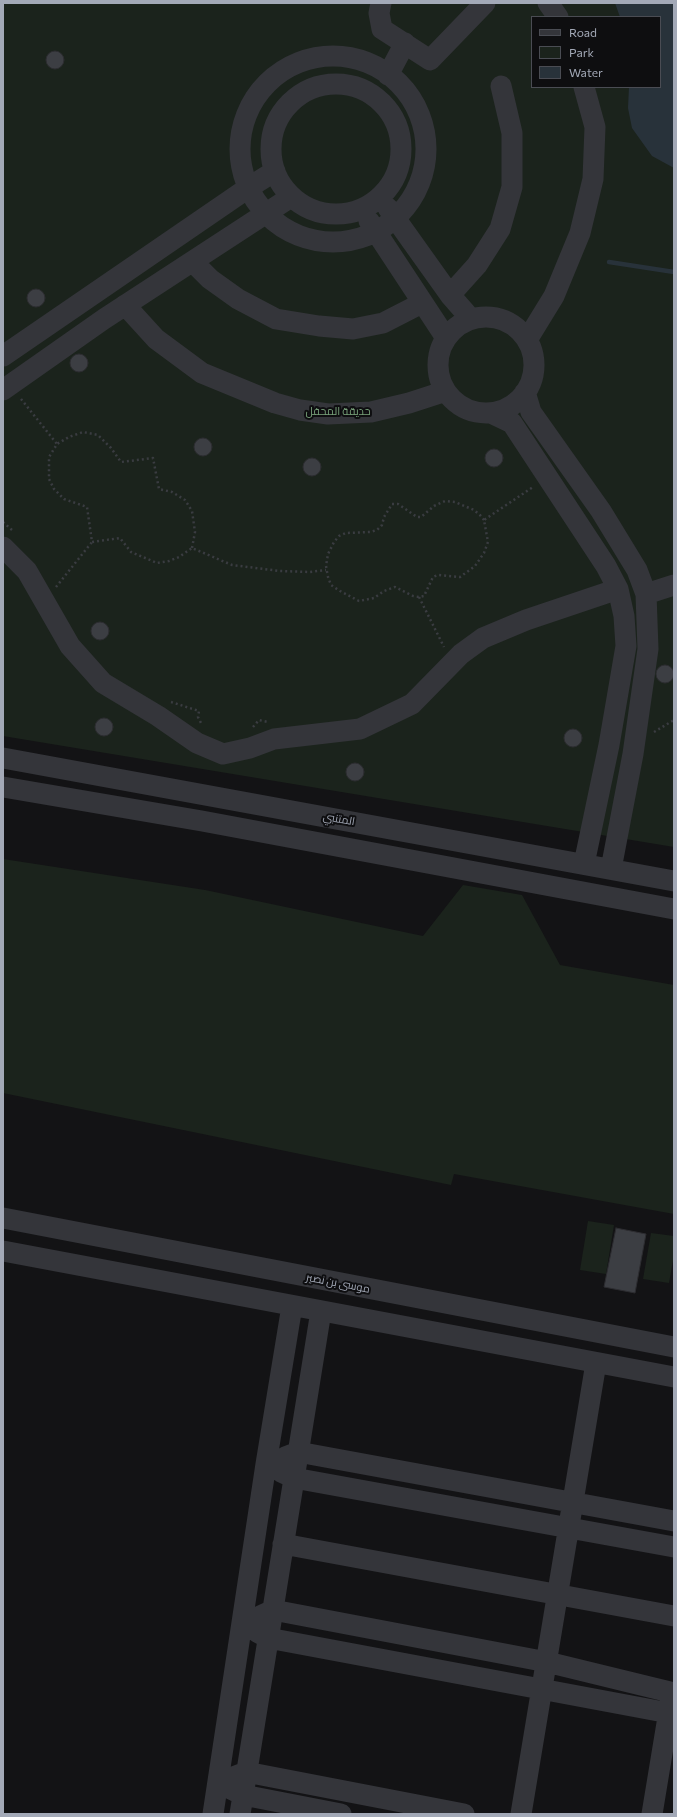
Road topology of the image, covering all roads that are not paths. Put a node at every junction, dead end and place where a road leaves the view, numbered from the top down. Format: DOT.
graph roads {
  1 [pos="381,3"];
  2 [pos="485,3"];
  3 [pos="548,3"];
  4 [pos="557,16"];
  5 [pos="405,44"];
  6 [pos="280,72"];
  7 [pos="388,75"];
  8 [pos="501,86"];
  9 [pos="584,88"];
  10 [pos="300,95"];
  11 [pos="417,110"];
  12 [pos="395,124"];
  13 [pos="275,171"];
  14 [pos="248,188"];
  15 [pos="379,196"];
  16 [pos="291,197"];
  17 [pos="362,208"];
  18 [pos="266,214"];
  19 [pos="395,218"];
  20 [pos="375,232"];
  21 [pos="193,262"];
  22 [pos="450,295"];
  23 [pos="422,303"];
  24 [pos="125,305"];
  25 [pos="471,319"];
  26 [pos="446,338"];
  27 [pos="527,340"];
  28 [pos="3,356"];
  29 [pos="7,387"];
  30 [pos="446,391"];
  31 [pos="525,392"];
  32 [pos="491,413"];
  33 [pos="8,539"];
  34 [pos="674,585"];
  35 [pos="618,589"];
  36 [pos="646,594"];
  37 [pos="3,758"];
  38 [pos="3,787"];
  39 [pos="584,864"];
  40 [pos="611,869"];
  41 [pos="674,881"];
  42 [pos="674,909"];
  43 [pos="3,1218"];
  44 [pos="3,1251"];
  45 [pos="292,1306"];
  46 [pos="321,1311"];
  47 [pos="674,1347"];
  48 [pos="596,1363"];
  49 [pos="674,1377"];
  50 [pos="298,1452"];
  51 [pos="266,1464"];
  52 [pos="294,1478"];
  53 [pos="573,1502"];
  54 [pos="674,1521"];
  55 [pos="569,1528"];
  56 [pos="283,1544"];
  57 [pos="674,1547"];
  58 [pos="558,1595"];
  59 [pos="272,1610"];
  60 [pos="674,1616"];
  61 [pos="242,1624"];
  62 [pos="268,1638"];
  63 [pos="547,1662"];
  64 [pos="542,1690"];
  65 [pos="673,1698"];
  66 [pos="246,1772"];
  67 [pos="218,1782"];
  68 [pos="241,1804"];
  69 [pos="395,1807"];
  70 [pos="213,1814"];
  71 [pos="341,1814"];
  72 [pos="464,1814"];
  73 [pos="522,1814"];
  74 [pos="652,1814"];
  1 -- 5 [label="street"];
  2 -- 5 [label="street"];
  3 -- 4 [label="street"];
  5 -- 7 [label="street"];
  6 -- 7 [label="street"];
  6 -- 10 [label="street"];
  6 -- 14 [label="street"];
  7 -- 11 [label="street"];
  8 -- 22 [label="street"];
  9 -- 27 [label="street"];
  10 -- 12 [label="street"];
  10 -- 13 [label="street"];
  11 -- 12 [label="street"];
  11 -- 19 [label="street"];
  12 -- 15 [label="street"];
  13 -- 14 [label="street"];
  13 -- 16 [label="street"];
  14 -- 18 [label="street"];
  14 -- 28 [label="street"];
  15 -- 17 [label="street"];
  15 -- 19 [label="street"];
  16 -- 17 [label="street"];
  16 -- 18 [label="street"];
  17 -- 20 [label="street"];
  18 -- 20 [label="street"];
  18 -- 21 [label="street"];
  19 -- 20 [label="street"];
  19 -- 22 [label="street"];
  20 -- 23 [label="street"];
  21 -- 23 [label="street"];
  21 -- 24 [label="street"];
  22 -- 25 [label="street"];
  23 -- 26 [label="street"];
  24 -- 29 [label="street"];
  24 -- 30 [label="street"];
  25 -- 26 [label="street"];
  25 -- 27 [label="street"];
  26 -- 30 [label="street"];
  27 -- 31 [label="street"];
  30 -- 32 [label="street"];
  31 -- 32 [label="street"];
  31 -- 36 [label="street"];
  32 -- 35 [label="street"];
  33 -- 35 [label="street"];
  34 -- 36 [label="street"];
  35 -- 39 [label="street"];
  36 -- 40 [label="street"];
  37 -- 39 [label="street, المتنبي"];
  38 -- 42 [label="street"];
  39 -- 40 [label="street, المتنبي"];
  40 -- 41 [label="street, المتنبي"];
  43 -- 47 [label="street, موسى بن نصير"];
  44 -- 45 [label="street"];
  45 -- 46 [label="street"];
  45 -- 51 [label="street"];
  46 -- 48 [label="street"];
  46 -- 50 [label="street"];
  48 -- 49 [label="street"];
  48 -- 53 [label="street"];
  50 -- 51 [label="street"];
  50 -- 52 [label="street"];
  50 -- 53 [label="street"];
  51 -- 52 [label="street"];
  51 -- 61 [label="street"];
  52 -- 55 [label="street"];
  52 -- 56 [label="street"];
  53 -- 54 [label="street"];
  53 -- 55 [label="street"];
  55 -- 57 [label="street"];
  55 -- 58 [label="street"];
  56 -- 58 [label="street"];
  56 -- 59 [label="street"];
  58 -- 60 [label="street"];
  58 -- 63 [label="street"];
  59 -- 61 [label="street"];
  59 -- 62 [label="street"];
  59 -- 63 [label="street"];
  61 -- 62 [label="street"];
  61 -- 67 [label="street"];
  62 -- 64 [label="street"];
  62 -- 66 [label="street"];
  63 -- 64 [label="street"];
  63 -- 65 [label="street"];
  64 -- 65 [label="street"];
  64 -- 73 [label="street"];
  65 -- 74 [label="street"];
  66 -- 67 [label="street"];
  66 -- 68 [label="street"];
  66 -- 69 [label="street"];
  67 -- 68 [label="street"];
  67 -- 70 [label="street"];
  68 -- 71 [label="street"];
  69 -- 72 [label="street"];
}
